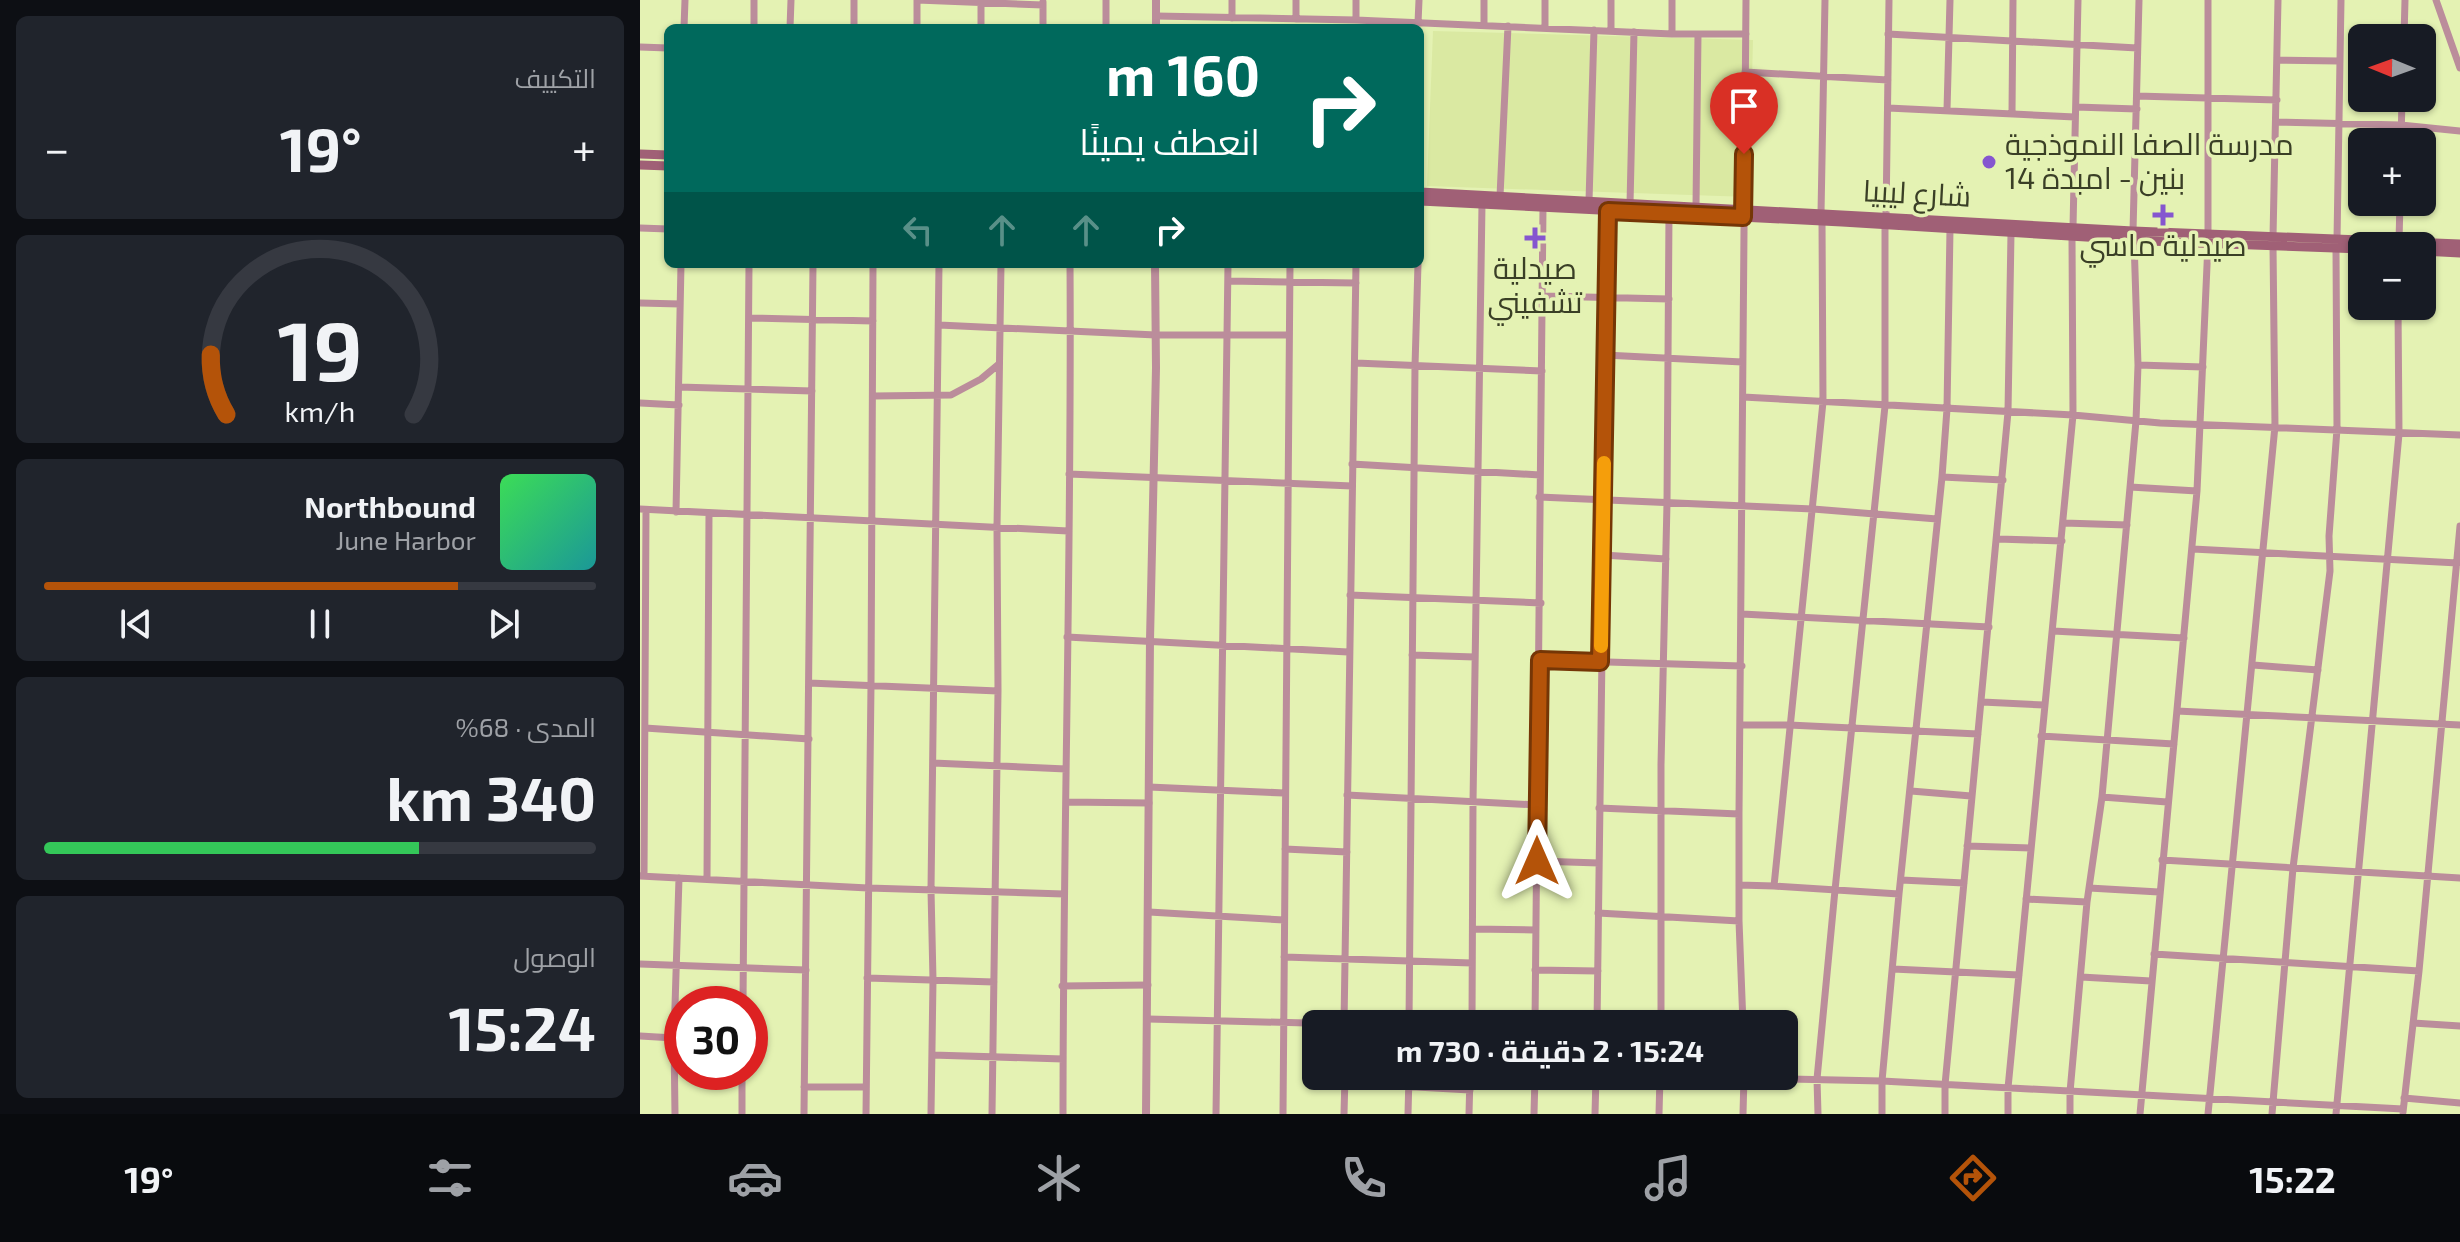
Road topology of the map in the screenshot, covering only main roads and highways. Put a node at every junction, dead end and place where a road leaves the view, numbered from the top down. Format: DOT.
graph roads {
  1 [pos="640,154"];
  2 [pos="664,155"];
  3 [pos="640,165"];
  4 [pos="664,166"];
  5 [pos="1424,197"];
  6 [pos="1424,197"];
  7 [pos="1744,214"];
  8 [pos="1886,221"];
  9 [pos="2004,229"];
  10 [pos="2073,232"];
  11 [pos="2337,244"];
  12 [pos="2460,244"];
  13 [pos="2348,246"];
  14 [pos="2436,252"];
  15 [pos="2460,253"];
  1 -- 2 [label="main road"];
  3 -- 4 [label="main road"];
  5 -- 7 [label="main road, شارع ليبيا"];
  6 -- 7 [label="main road, شارع ليبيا"];
  7 -- 8 [label="main road, شارع ليبيا"];
  8 -- 9 [label="main road, شارع ليبيا"];
  8 -- 9 [label="main road, شارع ليبيا"];
  9 -- 10 [label="main road, شارع ليبيا"];
  9 -- 10 [label="main road, شارع ليبيا"];
  10 -- 11 [label="main road, شارع ليبيا"];
  11 -- 12 [label="main road, شارع ليبيا"];
  11 -- 13 [label="main road, شارع ليبيا"];
  14 -- 15 [label="main road"];
}
